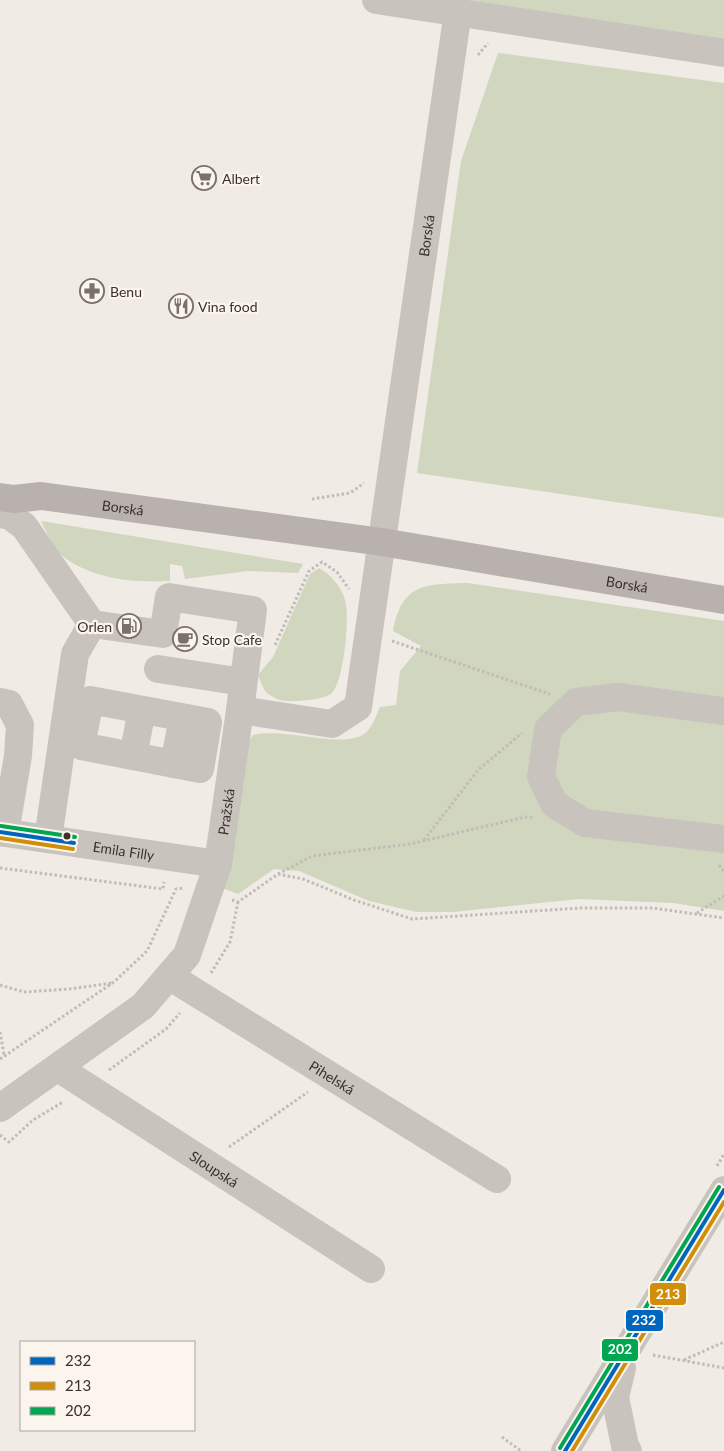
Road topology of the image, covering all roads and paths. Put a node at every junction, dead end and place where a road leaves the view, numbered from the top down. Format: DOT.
graph roads {
  1 [pos="376,0"];
  2 [pos="458,11"];
  3 [pos="495,41"];
  4 [pos="724,53"];
  5 [pos="475,58"];
  6 [pos="0,478"];
  7 [pos="41,496"];
  8 [pos="0,497"];
  9 [pos="0,514"];
  10 [pos="382,542"];
  11 [pos="352,593"];
  12 [pos="724,600"];
  13 [pos="92,624"];
  14 [pos="163,634"];
  15 [pos="370,634"];
  16 [pos="274,647"];
  17 [pos="158,669"];
  18 [pos="243,682"];
  19 [pos="0,702"];
  20 [pos="576,702"];
  21 [pos="148,705"];
  22 [pos="724,711"];
  23 [pos="183,718"];
  24 [pos="239,719"];
  25 [pos="530,727"];
  26 [pos="204,746"];
  27 [pos="133,756"];
  28 [pos="174,764"];
  29 [pos="232,770"];
  30 [pos="542,819"];
  31 [pos="2,832"];
  32 [pos="724,839"];
  33 [pos="48,840"];
  34 [pos="423,841"];
  35 [pos="218,864"];
  36 [pos="0,868"];
  37 [pos="278,874"];
  38 [pos="165,880"];
  39 [pos="185,881"];
  40 [pos="210,893"];
  41 [pos="724,896"];
  42 [pos="696,914"];
  43 [pos="724,918"];
  44 [pos="169,976"];
  45 [pos="114,982"];
  46 [pos="0,985"];
  47 [pos="0,1032"];
  48 [pos="4,1055"];
  49 [pos="0,1059"];
  50 [pos="58,1068"];
  51 [pos="330,1076"];
  52 [pos="0,1108"];
  53 [pos="206,1163"];
  54 [pos="497,1179"];
  55 [pos="724,1190"];
  56 [pos="371,1269"];
  57 [pos="724,1342"];
  58 [pos="626,1350"];
  59 [pos="683,1360"];
  60 [pos="724,1368"];
  61 [pos="502,1437"];
  62 [pos="521,1451"];
  63 [pos="565,1451"];
  64 [pos="628,1451"];
  1 -- 2 [label="street"];
  2 -- 4 [label="street"];
  2 -- 10 [label="street, Borská"];
  3 -- 5 [label="path"];
  6 -- 7 [label="main road, Borská"];
  7 -- 8 [label="main road, Borská"];
  7 -- 10 [label="main road, Borská"];
  9 -- 13 [label="street"];
  10 -- 12 [label="main road, Borská"];
  10 -- 15 [label="street"];
  11 -- 16 [label="path"];
  13 -- 14 [label="street"];
  13 -- 33 [label="street"];
  14 -- 17 [label="street"];
  14 -- 18 [label="street, Pražská"];
  15 -- 20 [label="path"];
  15 -- 24 [label="street"];
  17 -- 18 [label="street"];
  17 -- 21 [label="street"];
  18 -- 24 [label="street, Pražská"];
  19 -- 31 [label="street"];
  20 -- 22 [label="street"];
  20 -- 32 [label="street"];
  21 -- 23 [label="street"];
  21 -- 27 [label="street"];
  21 -- 27 [label="street"];
  23 -- 26 [label="street"];
  23 -- 28 [label="street"];
  24 -- 26 [label="street"];
  24 -- 29 [label="street, Pražská"];
  25 -- 34 [label="path"];
  26 -- 28 [label="street"];
  26 -- 29 [label="street"];
  27 -- 28 [label="street"];
  29 -- 35 [label="street, Pražská"];
  30 -- 34 [label="path"];
  31 -- 33 [label="street, Emila Filly"];
  33 -- 35 [label="street, Emila Filly"];
  34 -- 37 [label="path"];
  35 -- 40 [label="street, Pražská"];
  36 -- 38 [label="path"];
  37 -- 40 [label="path"];
  37 -- 42 [label="path"];
  39 -- 45 [label="path"];
  40 -- 44 [label="street, Pražská"];
  41 -- 42 [label="path"];
  42 -- 43 [label="path"];
  44 -- 50 [label="street, Pražská"];
  44 -- 51 [label="street, Pihelská"];
  45 -- 46 [label="path"];
  45 -- 48 [label="path"];
  47 -- 48 [label="path"];
  48 -- 49 [label="path"];
  50 -- 52 [label="street, Pražská"];
  50 -- 53 [label="street, Sloupská"];
  51 -- 53 [label="path"];
  51 -- 54 [label="street, Pihelská"];
  53 -- 56 [label="street, Sloupská"];
  55 -- 58 [label="street"];
  57 -- 59 [label="path"];
  58 -- 59 [label="path"];
  58 -- 63 [label="street"];
  58 -- 64 [label="street"];
  59 -- 60 [label="path"];
  61 -- 62 [label="path"];
}
